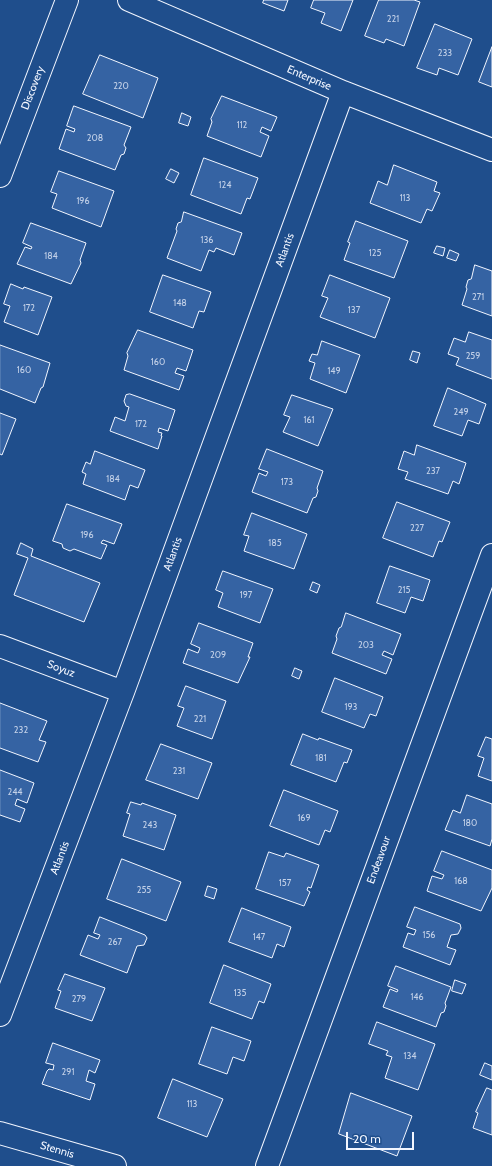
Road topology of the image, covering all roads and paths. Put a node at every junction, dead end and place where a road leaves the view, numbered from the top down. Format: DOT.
graph roads {
  1 [pos="66,0"];
  2 [pos="129,0"];
  3 [pos="343,92"];
  4 [pos="492,150"];
  5 [pos="0,176"];
  6 [pos="492,555"];
  7 [pos="0,646"];
  8 [pos="123,692"];
  9 [pos="0,1015"];
  10 [pos="0,1134"];
  11 [pos="115,1166"];
  12 [pos="267,1166"];
  1 -- 5 [label="street, Discovery"];
  2 -- 3 [label="street, Enterprise"];
  3 -- 4 [label="street, Enterprise"];
  3 -- 8 [label="street, Atlantis"];
  6 -- 12 [label="street, Endeavour"];
  7 -- 8 [label="street, Soyuz"];
  8 -- 9 [label="street, Atlantis"];
  10 -- 11 [label="street, Stennis"];
}
